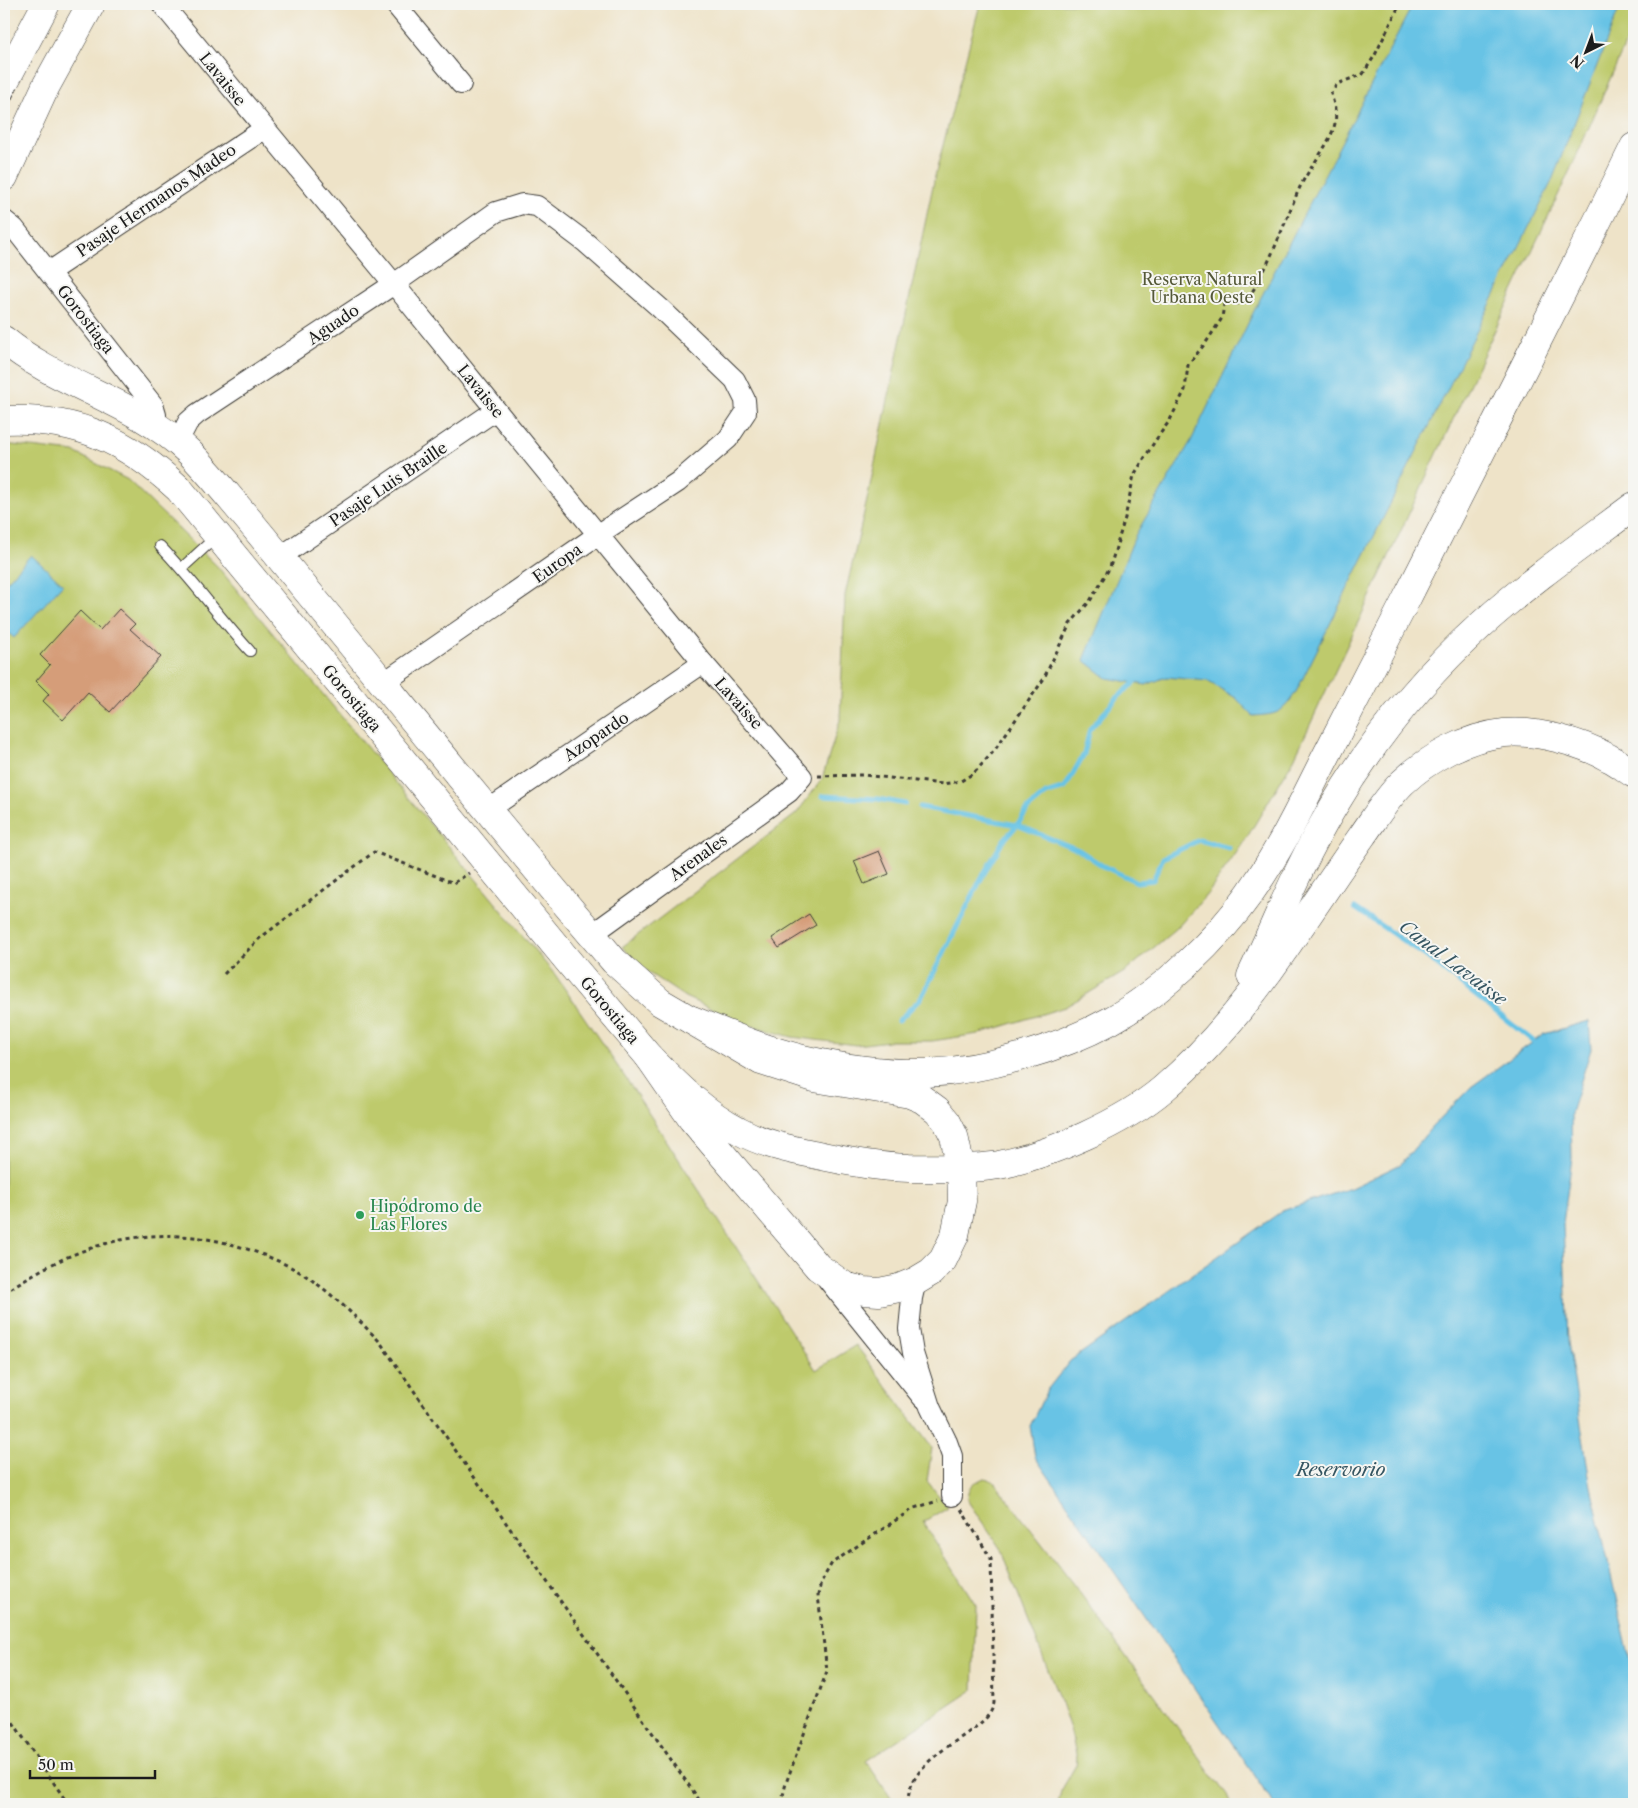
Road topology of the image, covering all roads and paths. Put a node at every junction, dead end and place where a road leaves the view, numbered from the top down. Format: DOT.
graph roads {
  1 [pos="46,4"];
  2 [pos="55,4"];
  3 [pos="80,4"];
  4 [pos="91,4"];
  5 [pos="162,4"];
  6 [pos="395,4"];
  7 [pos="1400,4"];
  8 [pos="4,82"];
  9 [pos="461,84"];
  10 [pos="4,102"];
  11 [pos="264,129"];
  12 [pos="1634,147"];
  13 [pos="4,155"];
  14 [pos="4,177"];
  15 [pos="496,212"];
  16 [pos="4,220"];
  17 [pos="49,272"];
  18 [pos="394,284"];
  19 [pos="4,340"];
  20 [pos="496,410"];
  21 [pos="4,420"];
  22 [pos="153,424"];
  23 [pos="178,443"];
  24 [pos="1634,506"];
  25 [pos="599,534"];
  26 [pos="218,535"];
  27 [pos="160,546"];
  28 [pos="280,557"];
  29 [pos="182,568"];
  30 [pos="356,650"];
  31 [pos="250,651"];
  32 [pos="703,662"];
  33 [pos="329,671"];
  34 [pos="383,683"];
  35 [pos="1634,774"];
  36 [pos="802,777"];
  37 [pos="488,810"];
  38 [pos="486,861"];
  39 [pos="591,935"];
  40 [pos="224,974"];
  41 [pos="692,1020"];
  42 [pos="1228,1022"];
  43 [pos="650,1057"];
  44 [pos="961,1169"];
  45 [pos="818,1267"];
  46 [pos="916,1281"];
  47 [pos="4,1292"];
  48 [pos="930,1407"];
  49 [pos="952,1496"];
  50 [pos="4,1709"];
  51 [pos="68,1804"];
  52 [pos="702,1804"];
  53 [pos="781,1804"];
  54 [pos="908,1804"];
  1 -- 8 [label="main road"];
  2 -- 10 [label="lane"];
  3 -- 13 [label="lane"];
  4 -- 14 [label="main road"];
  5 -- 11 [label="street, Lavaisse"];
  6 -- 9 [label="street"];
  7 -- 36 [label="path"];
  11 -- 17 [label="street, Pasaje Hermanos Madeo"];
  11 -- 18 [label="street, Lavaisse"];
  12 -- 41 [label="main road"];
  15 -- 18 [label="street, Aguado"];
  15 -- 25 [label="street, Europa"];
  16 -- 17 [label="street, Gorostiaga"];
  17 -- 22 [label="street, Gorostiaga"];
  18 -- 20 [label="street, Lavaisse"];
  18 -- 23 [label="street, Aguado"];
  19 -- 22 [label="main road, Gorostiaga"];
  20 -- 25 [label="street, Lavaisse"];
  20 -- 28 [label="street, Pasaje Luis Braille"];
  21 -- 26 [label="main road, Gorostiaga"];
  22 -- 23 [label="main road, Gorostiaga"];
  23 -- 28 [label="main road, Gorostiaga"];
  24 -- 42 [label="main road"];
  25 -- 32 [label="street, Lavaisse"];
  25 -- 34 [label="street, Europa"];
  26 -- 29 [label="lane"];
  26 -- 33 [label="main road, Gorostiaga"];
  27 -- 29 [label="lane"];
  28 -- 30 [label="main road, Gorostiaga"];
  29 -- 31 [label="lane"];
  30 -- 33 [label="main road"];
  30 -- 34 [label="main road, Gorostiaga"];
  32 -- 36 [label="street, Lavaisse"];
  32 -- 37 [label="street, Azopardo"];
  33 -- 38 [label="main road, Gorostiaga"];
  34 -- 37 [label="main road, Gorostiaga"];
  35 -- 42 [label="main road"];
  36 -- 39 [label="street, Arenales"];
  37 -- 39 [label="main road, Gorostiaga"];
  38 -- 40 [label="path"];
  38 -- 43 [label="main road, Gorostiaga"];
  39 -- 41 [label="main road, Gorostiaga"];
  41 -- 44 [label="main road"];
  42 -- 44 [label="main road"];
  43 -- 44 [label="main road"];
  43 -- 45 [label="main road"];
  44 -- 46 [label="main road"];
  45 -- 46 [label="main road"];
  45 -- 48 [label="street"];
  46 -- 48 [label="street"];
  47 -- 52 [label="path"];
  48 -- 49 [label="street"];
  49 -- 53 [label="path"];
  49 -- 54 [label="path"];
  50 -- 51 [label="path"];
}
